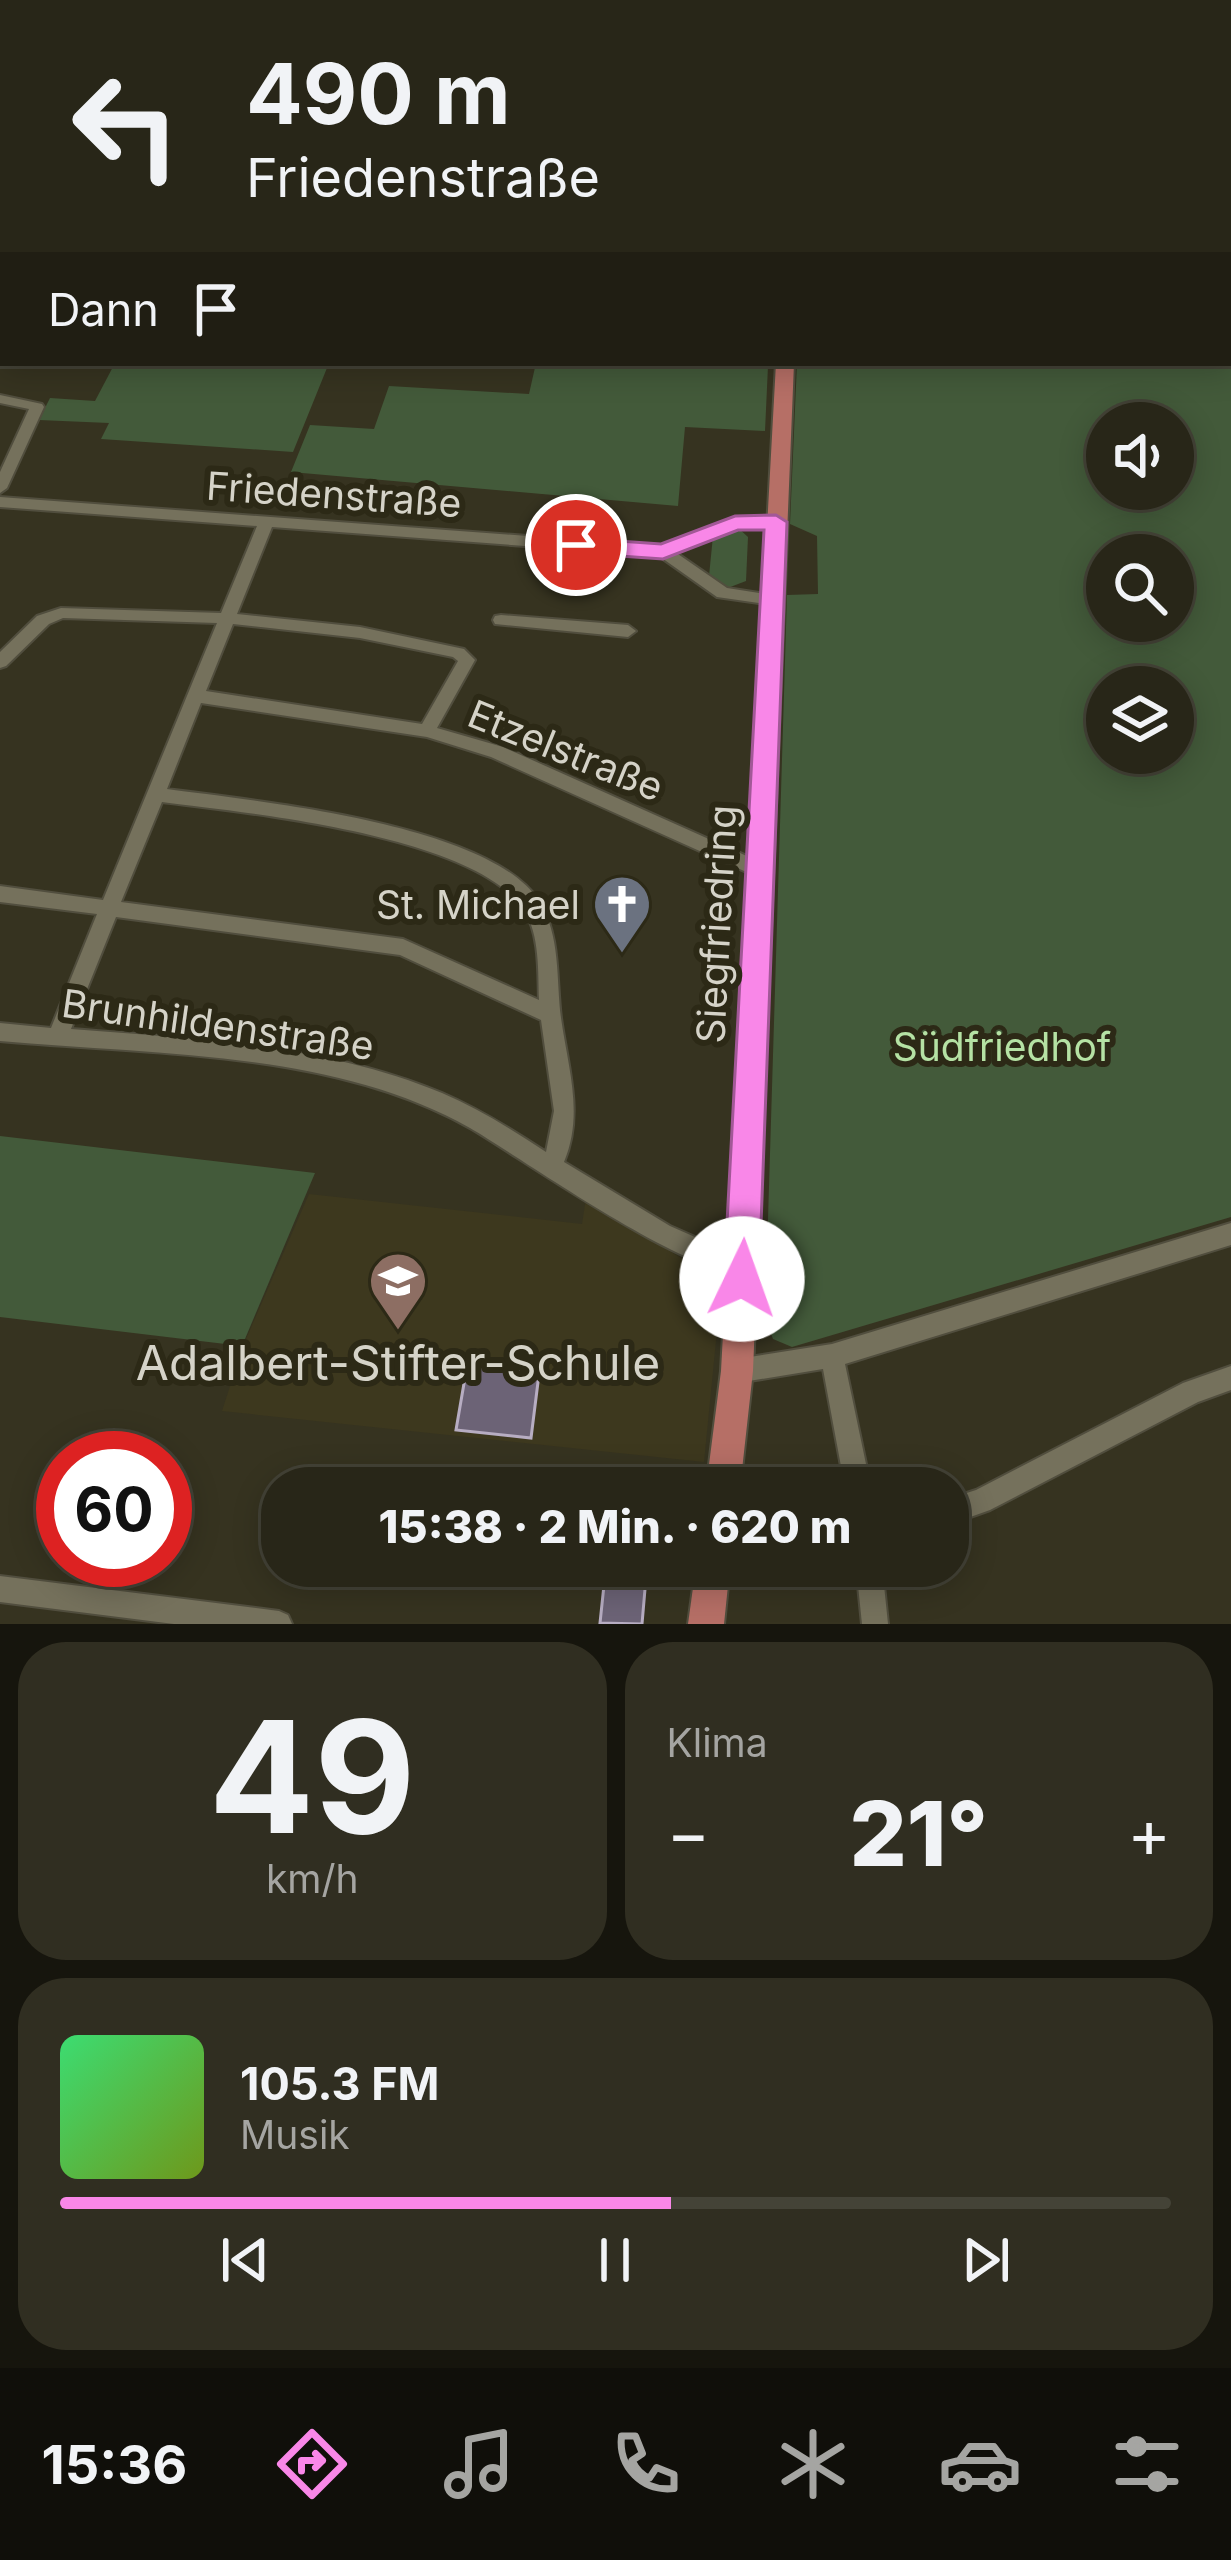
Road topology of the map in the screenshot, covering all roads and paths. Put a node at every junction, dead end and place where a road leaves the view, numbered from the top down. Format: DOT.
graph roads {
  1 [pos="784,366"];
  2 [pos="0,399"];
  3 [pos="0,488"];
  4 [pos="0,502"];
  5 [pos="266,522"];
  6 [pos="776,522"];
  7 [pos="705,536"];
  8 [pos="663,551"];
  9 [pos="700,575"];
  10 [pos="772,600"];
  11 [pos="228,616"];
  12 [pos="501,620"];
  13 [pos="628,631"];
  14 [pos="0,658"];
  15 [pos="196,696"];
  16 [pos="427,731"];
  17 [pos="156,794"];
  18 [pos="760,870"];
  19 [pos="0,894"];
  20 [pos="110,908"];
  21 [pos="550,1015"];
  22 [pos="0,1032"];
  23 [pos="58,1038"];
  24 [pos="552,1164"];
  25 [pos="1231,1234"];
  26 [pos="742,1263"];
  27 [pos="832,1356"];
  28 [pos="737,1371"];
  29 [pos="1231,1378"];
  30 [pos="726,1467"];
  31 [pos="854,1467"];
  32 [pos="969,1505"];
  33 [pos="710,1587"];
  34 [pos="871,1587"];
  35 [pos="0,1589"];
  36 [pos="279,1624"];
  37 [pos="706,1624"];
  38 [pos="875,1624"];
  1 -- 6 [label="main road, Siegfriedring"];
  2 -- 3 [label="street"];
  4 -- 5 [label="street, Friedenstraße"];
  5 -- 8 [label="street, Friedenstraße"];
  5 -- 11 [label="street"];
  6 -- 7 [label="street, Friedenstraße"];
  6 -- 10 [label="main road, Siegfriedring"];
  7 -- 8 [label="street, Friedenstraße"];
  7 -- 9 [label="street"];
  8 -- 9 [label="street, Friedenstraße"];
  9 -- 10 [label="street, Friedenstraße"];
  10 -- 18 [label="main road, Siegfriedring"];
  11 -- 14 [label="street"];
  11 -- 15 [label="street"];
  11 -- 16 [label="street"];
  12 -- 13 [label="street"];
  15 -- 16 [label="street, Etzelstraße"];
  15 -- 17 [label="street"];
  16 -- 18 [label="street, Etzelstraße"];
  17 -- 20 [label="street"];
  17 -- 21 [label="street"];
  18 -- 26 [label="main road, Siegfriedring"];
  19 -- 20 [label="street"];
  20 -- 21 [label="street"];
  20 -- 23 [label="street"];
  21 -- 24 [label="street"];
  22 -- 23 [label="street, Brunhildenstraße"];
  23 -- 24 [label="street, Brunhildenstraße"];
  24 -- 26 [label="street, Brunhildenstraße"];
  25 -- 27 [label="street"];
  26 -- 28 [label="main road, Siegfriedring"];
  27 -- 28 [label="street"];
  27 -- 31 [label="street"];
  28 -- 30 [label="main road, Siegfriedring"];
  29 -- 32 [label="street"];
  33 -- 37 [label="main road"];
  34 -- 38 [label="street"];
  35 -- 36 [label="street"];
}
